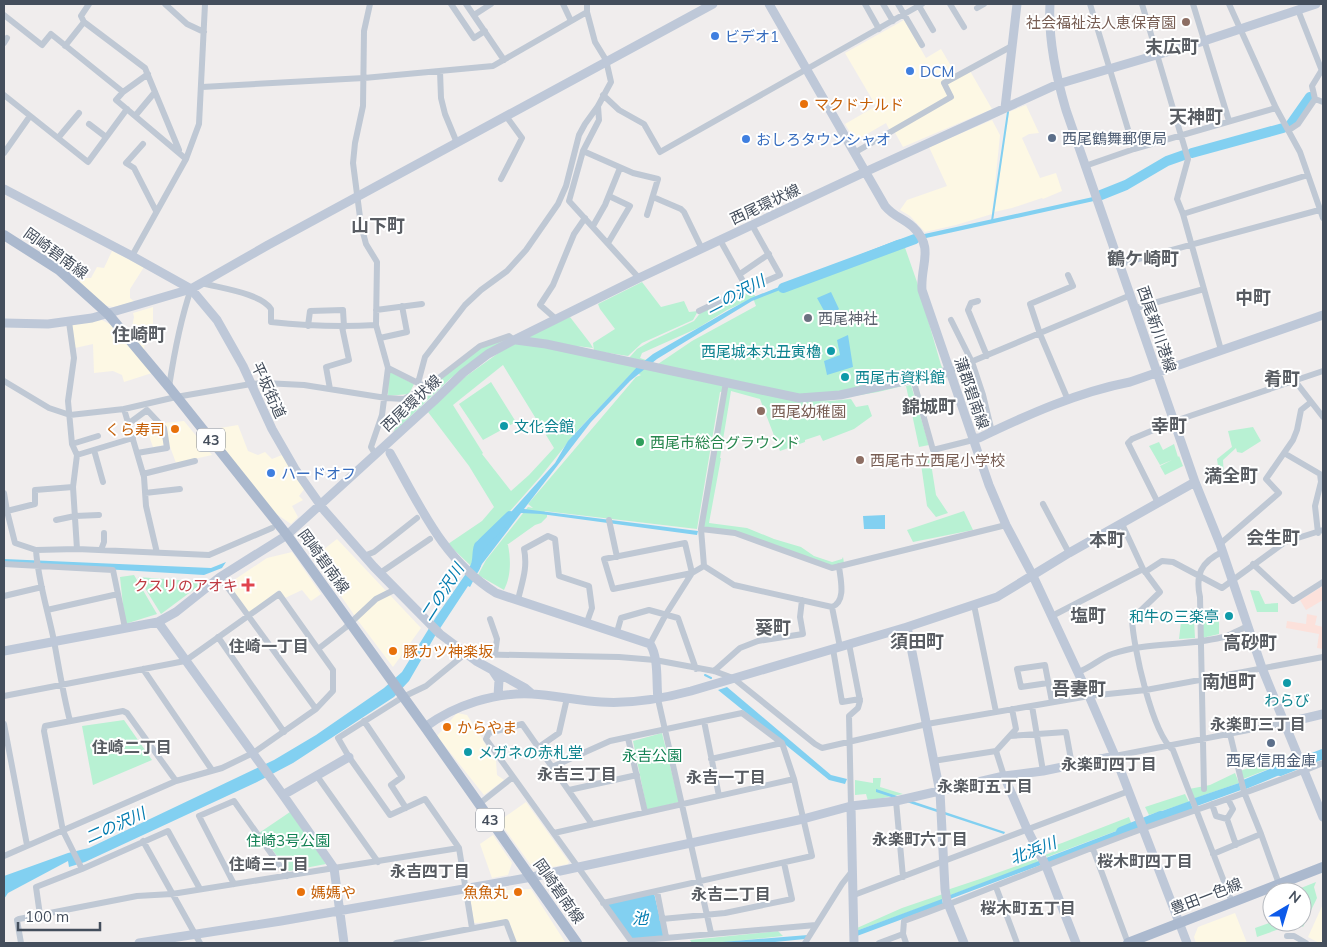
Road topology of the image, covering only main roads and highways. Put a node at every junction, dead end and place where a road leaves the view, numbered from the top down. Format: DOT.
graph roads {
  1 [pos="4,235"];
  2 [pos="1323,867"];
  3 [pos="576,943"];
  4 [pos="1128,943"];
  1 -- 3 [label="main road, 岡崎碧南線 / 43"];
  2 -- 4 [label="main road, 豊田一色線"];
}
